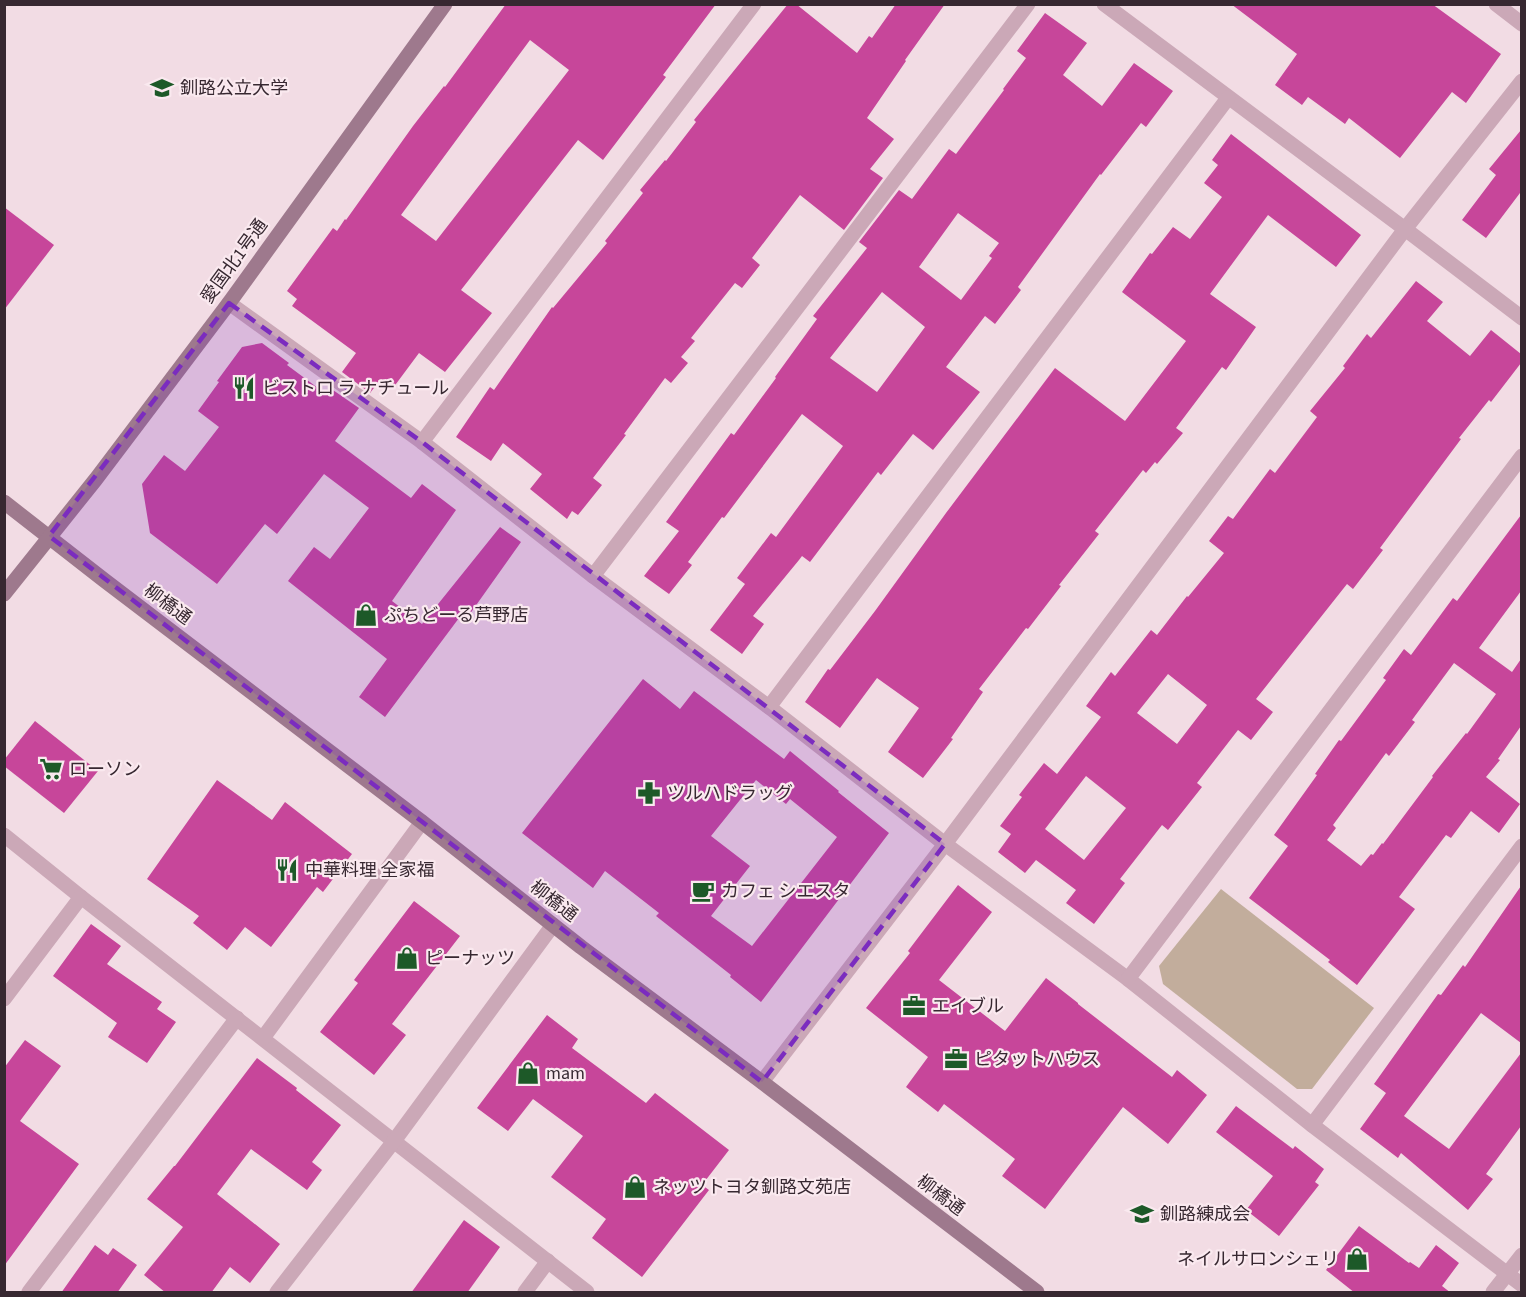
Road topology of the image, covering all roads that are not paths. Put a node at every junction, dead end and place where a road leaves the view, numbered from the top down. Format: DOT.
graph roads {
  1 [pos="445,4"];
  2 [pos="754,4"];
  3 [pos="1028,4"];
  4 [pos="1104,4"];
  5 [pos="1496,4"];
  6 [pos="1521,24"];
  7 [pos="1521,81"];
  8 [pos="1228,98"];
  9 [pos="1405,229"];
  10 [pos="229,303"];
  11 [pos="1521,318"];
  12 [pos="422,442"];
  13 [pos="1521,456"];
  14 [pos="4,502"];
  15 [pos="49,536"];
  16 [pos="592,576"];
  17 [pos="4,594"];
  18 [pos="769,707"];
  19 [pos="422,822"];
  20 [pos="4,835"];
  21 [pos="945,844"];
  22 [pos="1521,846"];
  23 [pos="81,897"];
  24 [pos="553,925"];
  25 [pos="1128,979"];
  26 [pos="4,999"];
  27 [pos="237,1018"];
  28 [pos="263,1038"];
  29 [pos="762,1082"];
  30 [pos="1312,1125"];
  31 [pos="394,1142"];
  32 [pos="1521,1255"];
  33 [pos="548,1261"];
  34 [pos="1508,1274"];
  35 [pos="1521,1285"];
  36 [pos="29,1293"];
  37 [pos="277,1293"];
  38 [pos="525,1293"];
  39 [pos="587,1293"];
  40 [pos="1037,1293"];
  41 [pos="1493,1293"];
  1 -- 10 [label="street, 愛国北1号通"];
  2 -- 12 [label="street"];
  3 -- 16 [label="street"];
  4 -- 8 [label="street"];
  5 -- 6 [label="street"];
  7 -- 9 [label="street"];
  8 -- 9 [label="street"];
  8 -- 18 [label="street"];
  9 -- 11 [label="street"];
  9 -- 21 [label="street"];
  10 -- 12 [label="street"];
  10 -- 15 [label="street, 愛国北1号通"];
  12 -- 16 [label="street"];
  13 -- 25 [label="street"];
  14 -- 15 [label="street, 柳橋通"];
  15 -- 17 [label="street, 愛国北1号通"];
  15 -- 19 [label="street, 柳橋通"];
  16 -- 18 [label="street"];
  18 -- 21 [label="street"];
  19 -- 24 [label="street, 柳橋通"];
  19 -- 28 [label="street"];
  20 -- 23 [label="street"];
  21 -- 25 [label="street"];
  21 -- 29 [label="street"];
  22 -- 30 [label="street"];
  23 -- 26 [label="street"];
  23 -- 27 [label="street"];
  24 -- 29 [label="street, 柳橋通"];
  24 -- 31 [label="street"];
  25 -- 30 [label="street"];
  27 -- 28 [label="street"];
  27 -- 36 [label="street"];
  28 -- 31 [label="street"];
  29 -- 40 [label="street, 柳橋通"];
  30 -- 34 [label="street"];
  31 -- 33 [label="street"];
  31 -- 37 [label="street"];
  32 -- 34 [label="street"];
  33 -- 38 [label="street"];
  33 -- 39 [label="street"];
  34 -- 35 [label="street"];
  34 -- 41 [label="street"];
}
